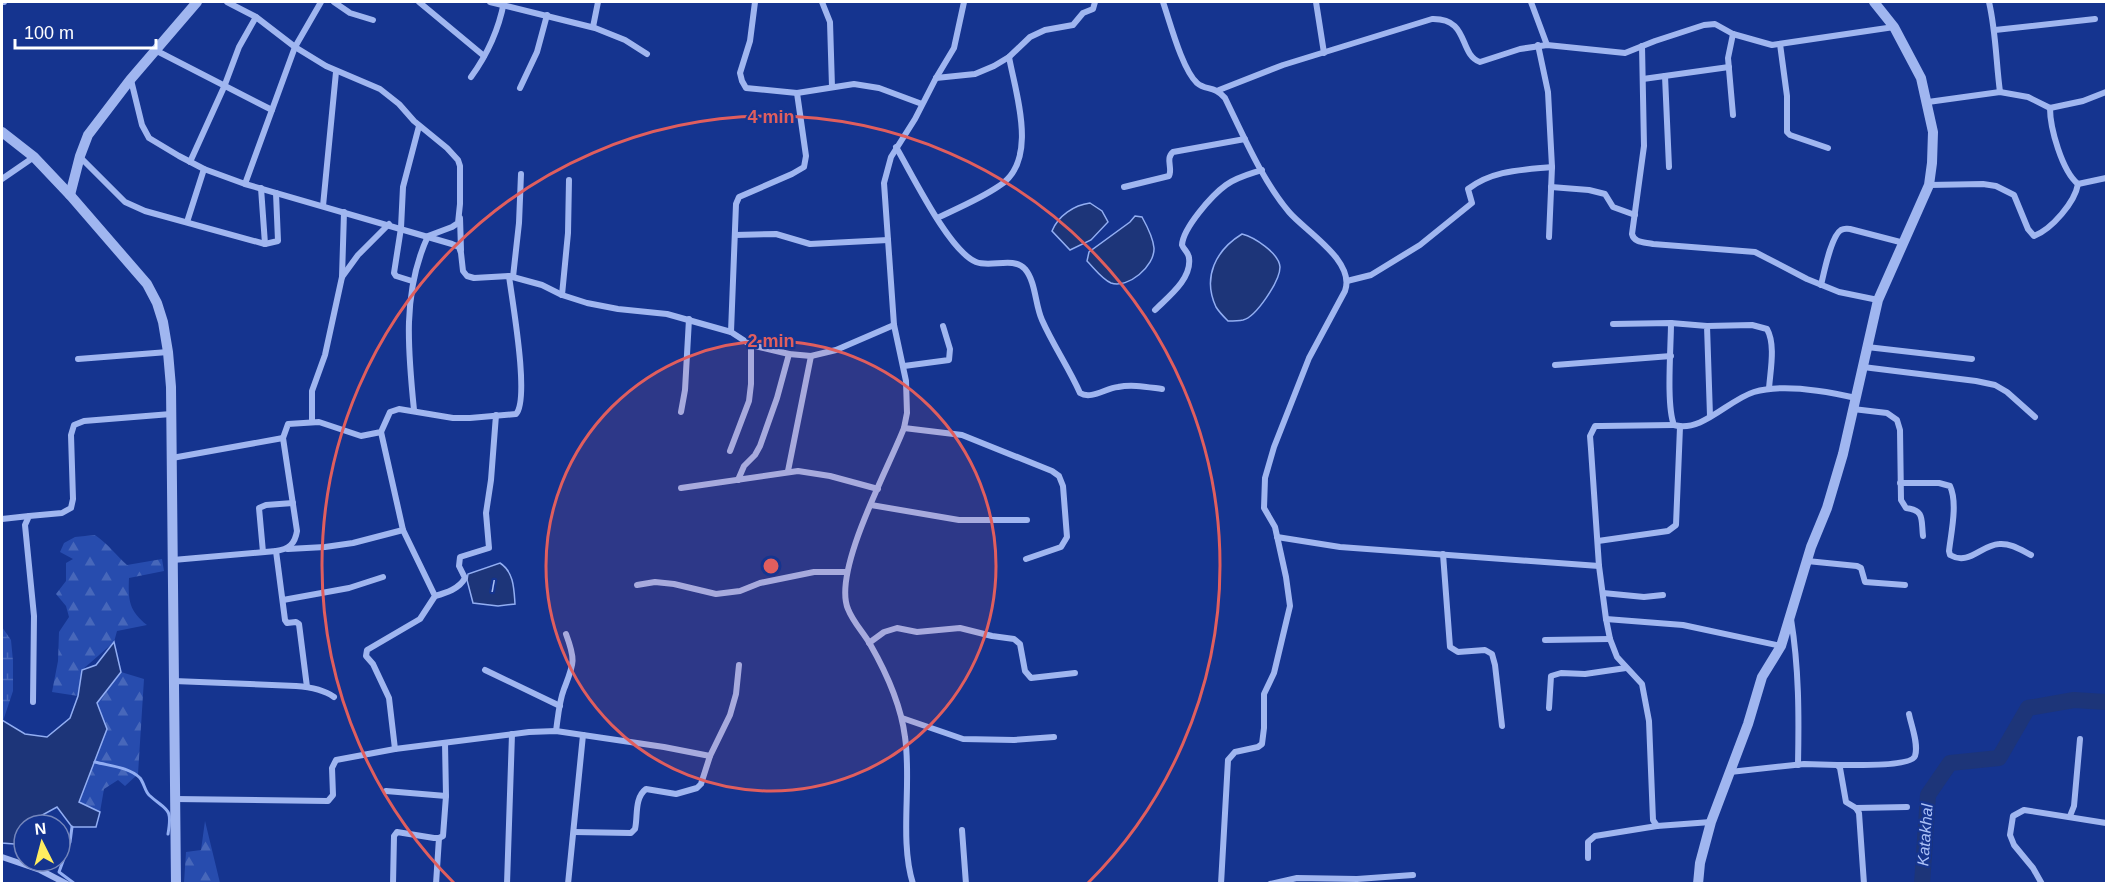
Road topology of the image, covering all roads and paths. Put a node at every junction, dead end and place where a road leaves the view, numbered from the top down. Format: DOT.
graph roads {
  1 [pos="197,2"];
  2 [pos="226,2"];
  3 [pos="321,2"];
  4 [pos="334,2"];
  5 [pos="419,2"];
  6 [pos="490,2"];
  7 [pos="598,2"];
  8 [pos="754,2"];
  9 [pos="822,2"];
  10 [pos="964,2"];
  11 [pos="1095,2"];
  12 [pos="1163,2"];
  13 [pos="1316,2"];
  14 [pos="1531,2"];
  15 [pos="1874,2"];
  16 [pos="1989,2"];
  17 [pos="504,3"];
  18 [pos="547,15"];
  19 [pos="256,17"];
  20 [pos="2095,19"];
  21 [pos="373,20"];
  22 [pos="593,27"];
  23 [pos="1894,27"];
  24 [pos="1995,30"];
  25 [pos="1733,34"];
  26 [pos="1780,44"];
  27 [pos="1538,45"];
  28 [pos="1547,45"];
  29 [pos="1642,46"];
  30 [pos="295,47"];
  31 [pos="155,50"];
  32 [pos="1324,52"];
  33 [pos="647,54"];
  34 [pos="484,56"];
  35 [pos="1009,57"];
  36 [pos="1729,67"];
  37 [pos="336,72"];
  38 [pos="1665,76"];
  39 [pos="471,77"];
  40 [pos="936,78"];
  41 [pos="1643,79"];
  42 [pos="130,80"];
  43 [pos="224,87"];
  44 [pos="832,87"];
  45 [pos="519,88"];
  46 [pos="1219,90"];
  47 [pos="2000,92"];
  48 [pos="2106,92"];
  49 [pos="797,93"];
  50 [pos="1928,102"];
  51 [pos="922,104"];
  52 [pos="2050,108"];
  53 [pos="272,110"];
  54 [pos="1733,115"];
  55 [pos="420,126"];
  56 [pos="2,132"];
  57 [pos="1245,139"];
  58 [pos="897,147"];
  59 [pos="1828,148"];
  60 [pos="80,156"];
  61 [pos="34,157"];
  62 [pos="190,162"];
  63 [pos="1552,167"];
  64 [pos="1669,167"];
  65 [pos="204,169"];
  66 [pos="1262,170"];
  67 [pos="521,174"];
  68 [pos="2106,178"];
  69 [pos="2,179"];
  70 [pos="569,180"];
  71 [pos="245,184"];
  72 [pos="2078,184"];
  73 [pos="1929,185"];
  74 [pos="1124,187"];
  75 [pos="1551,187"];
  76 [pos="261,188"];
  77 [pos="276,193"];
  78 [pos="70,195"];
  79 [pos="323,206"];
  80 [pos="344,212"];
  81 [pos="459,213"];
  82 [pos="1635,215"];
  83 [pos="938,218"];
  84 [pos="188,222"];
  85 [pos="389,224"];
  86 [pos="401,228"];
  87 [pos="735,235"];
  88 [pos="428,236"];
  89 [pos="1549,237"];
  90 [pos="888,240"];
  91 [pos="1904,243"];
  92 [pos="265,244"];
  93 [pos="461,253"];
  94 [pos="342,277"];
  95 [pos="511,277"];
  96 [pos="412,281"];
  97 [pos="1347,281"];
  98 [pos="1821,285"];
  99 [pos="562,295"];
  100 [pos="1878,300"];
  101 [pos="1155,310"];
  102 [pos="689,320"];
  103 [pos="1671,323"];
  104 [pos="1613,324"];
  105 [pos="894,325"];
  106 [pos="943,326"];
  107 [pos="1707,326"];
  108 [pos="731,332"];
  109 [pos="751,345"];
  110 [pos="1867,347"];
  111 [pos="168,352"];
  112 [pos="789,354"];
  113 [pos="811,356"];
  114 [pos="1671,356"];
  115 [pos="78,359"];
  116 [pos="1972,359"];
  117 [pos="1555,365"];
  118 [pos="904,366"];
  119 [pos="1863,367"];
  120 [pos="1162,389"];
  121 [pos="1770,389"];
  122 [pos="1854,403"];
  123 [pos="414,410"];
  124 [pos="681,412"];
  125 [pos="171,414"];
  126 [pos="496,416"];
  127 [pos="1710,416"];
  128 [pos="2035,417"];
  129 [pos="312,422"];
  130 [pos="1677,426"];
  131 [pos="904,428"];
  132 [pos="381,432"];
  133 [pos="283,438"];
  134 [pos="730,451"];
  135 [pos="172,458"];
  136 [pos="788,471"];
  137 [pos="738,480"];
  138 [pos="1900,483"];
  139 [pos="681,488"];
  140 [pos="878,489"];
  141 [pos="293,503"];
  142 [pos="871,505"];
  143 [pos="29,516"];
  144 [pos="2,519"];
  145 [pos="1027,519"];
  146 [pos="403,530"];
  147 [pos="1923,536"];
  148 [pos="1277,537"];
  149 [pos="1598,541"];
  150 [pos="288,549"];
  151 [pos="276,551"];
  152 [pos="263,552"];
  153 [pos="1443,554"];
  154 [pos="2031,555"];
  155 [pos="1026,559"];
  156 [pos="173,560"];
  157 [pos="1807,561"];
  158 [pos="1599,566"];
  159 [pos="847,572"];
  160 [pos="382,577"];
  161 [pos="636,585"];
  162 [pos="1905,585"];
  163 [pos="1603,593"];
  164 [pos="1663,595"];
  165 [pos="435,596"];
  166 [pos="283,600"];
  167 [pos="1791,616"];
  168 [pos="1606,619"];
  169 [pos="566,634"];
  170 [pos="1610,639"];
  171 [pos="1545,640"];
  172 [pos="869,643"];
  173 [pos="1781,646"];
  174 [pos="739,665"];
  175 [pos="1626,668"];
  176 [pos="485,670"];
  177 [pos="1075,673"];
  178 [pos="174,681"];
  179 [pos="307,687"];
  180 [pos="334,697"];
  181 [pos="33,702"];
  182 [pos="560,706"];
  183 [pos="1549,708"];
  184 [pos="1909,714"];
  185 [pos="902,718"];
  186 [pos="1502,726"];
  187 [pos="556,731"];
  188 [pos="512,734"];
  189 [pos="583,735"];
  190 [pos="1054,737"];
  191 [pos="2080,739"];
  192 [pos="445,743"];
  193 [pos="395,749"];
  194 [pos="710,756"];
  195 [pos="1798,765"];
  196 [pos="1837,765"];
  197 [pos="1730,772"];
  198 [pos="386,791"];
  199 [pos="446,796"];
  200 [pos="175,799"];
  201 [pos="1906,807"];
  202 [pos="1856,808"];
  203 [pos="2070,816"];
  204 [pos="1711,822"];
  205 [pos="2106,823"];
  206 [pos="1657,826"];
  207 [pos="962,830"];
  208 [pos="574,832"];
  209 [pos="439,838"];
  210 [pos="2,857"];
  211 [pos="1588,858"];
  212 [pos="1413,875"];
  213 [pos="67,884"];
  214 [pos="176,884"];
  215 [pos="393,884"];
  216 [pos="436,884"];
  217 [pos="507,884"];
  218 [pos="568,884"];
  219 [pos="913,884"];
  220 [pos="966,884"];
  221 [pos="1221,884"];
  222 [pos="1270,884"];
  223 [pos="1698,884"];
  224 [pos="1864,884"];
  225 [pos="2042,884"];
  1 -- 31 [label="street"];
  2 -- 19 [label="street"];
  3 -- 30 [label="street"];
  4 -- 21 [label="street"];
  5 -- 34 [label="street"];
  6 -- 17 [label="street"];
  7 -- 22 [label="street"];
  8 -- 49 [label="street"];
  9 -- 44 [label="street"];
  10 -- 40 [label="street"];
  11 -- 35 [label="street"];
  12 -- 46 [label="street"];
  13 -- 32 [label="street"];
  14 -- 28 [label="street"];
  15 -- 23 [label="street"];
  16 -- 24 [label="street"];
  17 -- 18 [label="street"];
  17 -- 34 [label="street"];
  18 -- 22 [label="street"];
  18 -- 45 [label="street"];
  19 -- 30 [label="street"];
  19 -- 43 [label="street"];
  20 -- 24 [label="street"];
  22 -- 33 [label="street"];
  23 -- 26 [label="street"];
  23 -- 50 [label="street"];
  24 -- 47 [label="street"];
  25 -- 26 [label="street"];
  25 -- 29 [label="street"];
  25 -- 36 [label="street"];
  26 -- 59 [label="street"];
  27 -- 28 [label="street"];
  27 -- 32 [label="street"];
  27 -- 63 [label="street"];
  28 -- 29 [label="street"];
  29 -- 41 [label="street"];
  30 -- 37 [label="street"];
  30 -- 53 [label="street"];
  31 -- 42 [label="street"];
  31 -- 43 [label="street"];
  32 -- 46 [label="street"];
  34 -- 39 [label="street"];
  35 -- 40 [label="street"];
  35 -- 83 [label="street"];
  36 -- 38 [label="street"];
  36 -- 54 [label="street"];
  37 -- 55 [label="street"];
  37 -- 79 [label="street"];
  38 -- 41 [label="street"];
  38 -- 64 [label="street"];
  40 -- 51 [label="street"];
  41 -- 82 [label="street"];
  42 -- 60 [label="street"];
  42 -- 62 [label="street"];
  43 -- 53 [label="street"];
  43 -- 62 [label="street"];
  44 -- 49 [label="street"];
  44 -- 51 [label="street"];
  46 -- 57 [label="street"];
  47 -- 50 [label="street"];
  47 -- 52 [label="street"];
  48 -- 52 [label="street"];
  49 -- 87 [label="street"];
  50 -- 73 [label="street"];
  51 -- 58 [label="street"];
  52 -- 72 [label="street"];
  53 -- 71 [label="street"];
  55 -- 81 [label="street"];
  55 -- 86 [label="street"];
  56 -- 61 [label="street"];
  57 -- 66 [label="street"];
  57 -- 74 [label="street"];
  58 -- 83 [label="street"];
  58 -- 90 [label="street"];
  60 -- 78 [label="street"];
  60 -- 84 [label="street"];
  61 -- 69 [label="street"];
  61 -- 78 [label="street"];
  62 -- 65 [label="street"];
  63 -- 75 [label="street"];
  63 -- 97 [label="street"];
  65 -- 71 [label="street"];
  65 -- 84 [label="street"];
  66 -- 97 [label="street"];
  66 -- 101 [label="street"];
  67 -- 95 [label="street"];
  68 -- 72 [label="street"];
  70 -- 99 [label="street"];
  71 -- 76 [label="street"];
  72 -- 73 [label="street"];
  73 -- 91 [label="street"];
  75 -- 82 [label="street"];
  75 -- 89 [label="street"];
  76 -- 77 [label="street"];
  76 -- 92 [label="street"];
  77 -- 79 [label="street"];
  77 -- 92 [label="street"];
  78 -- 111 [label="street"];
  79 -- 80 [label="street"];
  80 -- 85 [label="street"];
  80 -- 94 [label="street"];
  81 -- 88 [label="street"];
  81 -- 93 [label="street"];
  82 -- 98 [label="street"];
  83 -- 120 [label="street"];
  84 -- 92 [label="street"];
  85 -- 86 [label="street"];
  85 -- 94 [label="street"];
  86 -- 88 [label="street"];
  86 -- 96 [label="street"];
  87 -- 90 [label="street"];
  87 -- 108 [label="street"];
  88 -- 93 [label="street"];
  88 -- 96 [label="street"];
  90 -- 105 [label="street"];
  91 -- 98 [label="street"];
  91 -- 100 [label="street"];
  93 -- 95 [label="street"];
  94 -- 129 [label="street"];
  95 -- 99 [label="street"];
  95 -- 126 [label="street"];
  96 -- 123 [label="street"];
  97 -- 148 [label="street"];
  98 -- 100 [label="street"];
  99 -- 102 [label="street"];
  100 -- 110 [label="street"];
  102 -- 108 [label="street"];
  102 -- 124 [label="street"];
  103 -- 104 [label="street"];
  103 -- 107 [label="street"];
  103 -- 114 [label="street"];
  105 -- 113 [label="street"];
  105 -- 118 [label="street"];
  106 -- 118 [label="street"];
  107 -- 121 [label="street"];
  107 -- 127 [label="street"];
  108 -- 109 [label="street"];
  109 -- 112 [label="street"];
  109 -- 134 [label="street"];
  110 -- 116 [label="street"];
  110 -- 119 [label="street"];
  111 -- 115 [label="street"];
  111 -- 125 [label="street"];
  112 -- 113 [label="street"];
  112 -- 137 [label="street"];
  113 -- 136 [label="street"];
  114 -- 117 [label="street"];
  114 -- 130 [label="street"];
  118 -- 131 [label="street"];
  119 -- 122 [label="street"];
  119 -- 128 [label="street"];
  121 -- 122 [label="street"];
  121 -- 127 [label="street"];
  122 -- 138 [label="street"];
  122 -- 157 [label="street"];
  123 -- 126 [label="street"];
  123 -- 132 [label="street"];
  125 -- 135 [label="street"];
  125 -- 143 [label="street"];
  126 -- 165 [label="street"];
  127 -- 130 [label="street"];
  129 -- 132 [label="street"];
  129 -- 133 [label="street"];
  130 -- 149 [label="street"];
  130 -- 149 [label="street"];
  131 -- 140 [label="street"];
  131 -- 155 [label="street"];
  132 -- 146 [label="street"];
  133 -- 135 [label="street"];
  133 -- 141 [label="street"];
  135 -- 156 [label="street"];
  136 -- 137 [label="street"];
  136 -- 140 [label="street"];
  137 -- 139 [label="street"];
  138 -- 147 [label="street"];
  138 -- 154 [label="street"];
  140 -- 142 [label="street"];
  141 -- 150 [label="street"];
  141 -- 152 [label="street"];
  142 -- 145 [label="street"];
  142 -- 159 [label="street"];
  143 -- 144 [label="street"];
  143 -- 181 [label="street"];
  146 -- 150 [label="street"];
  146 -- 165 [label="street"];
  148 -- 153 [label="street"];
  148 -- 221 [label="street"];
  149 -- 158 [label="street"];
  150 -- 151 [label="street"];
  151 -- 152 [label="street"];
  151 -- 166 [label="street"];
  152 -- 156 [label="street"];
  153 -- 158 [label="street"];
  153 -- 186 [label="street"];
  156 -- 178 [label="street"];
  157 -- 162 [label="street"];
  157 -- 167 [label="street"];
  158 -- 163 [label="street"];
  159 -- 161 [label="street"];
  159 -- 172 [label="street"];
  160 -- 166 [label="street"];
  163 -- 164 [label="street"];
  163 -- 168 [label="street"];
  165 -- 193 [label="street"];
  166 -- 179 [label="street"];
  167 -- 173 [label="street"];
  167 -- 195 [label="street"];
  168 -- 170 [label="street"];
  168 -- 173 [label="street"];
  169 -- 182 [label="street"];
  170 -- 171 [label="street"];
  170 -- 175 [label="street"];
  172 -- 177 [label="street"];
  172 -- 185 [label="street"];
  173 -- 197 [label="street"];
  174 -- 194 [label="street"];
  175 -- 183 [label="street"];
  175 -- 206 [label="street"];
  176 -- 182 [label="street"];
  178 -- 179 [label="street"];
  178 -- 200 [label="street"];
  179 -- 180 [label="street"];
  182 -- 187 [label="street"];
  184 -- 196 [label="street"];
  185 -- 190 [label="street"];
  185 -- 219 [label="street"];
  187 -- 188 [label="street"];
  187 -- 189 [label="street"];
  188 -- 192 [label="street"];
  188 -- 217 [label="street"];
  189 -- 194 [label="street"];
  189 -- 208 [label="street"];
  191 -- 203 [label="street"];
  192 -- 193 [label="street"];
  192 -- 199 [label="street"];
  193 -- 200 [label="street"];
  194 -- 208 [label="street"];
  195 -- 196 [label="street"];
  195 -- 197 [label="street"];
  196 -- 202 [label="street"];
  197 -- 204 [label="street"];
  198 -- 199 [label="street"];
  199 -- 209 [label="street"];
  200 -- 214 [label="street"];
  201 -- 202 [label="street"];
  202 -- 224 [label="street"];
  203 -- 205 [label="street"];
  203 -- 225 [label="street"];
  204 -- 206 [label="street"];
  204 -- 223 [label="street"];
  206 -- 211 [label="street"];
  207 -- 220 [label="street"];
  208 -- 218 [label="street"];
  209 -- 215 [label="street"];
  209 -- 216 [label="street"];
  210 -- 213 [label="street"];
  212 -- 222 [label="street"];
}
